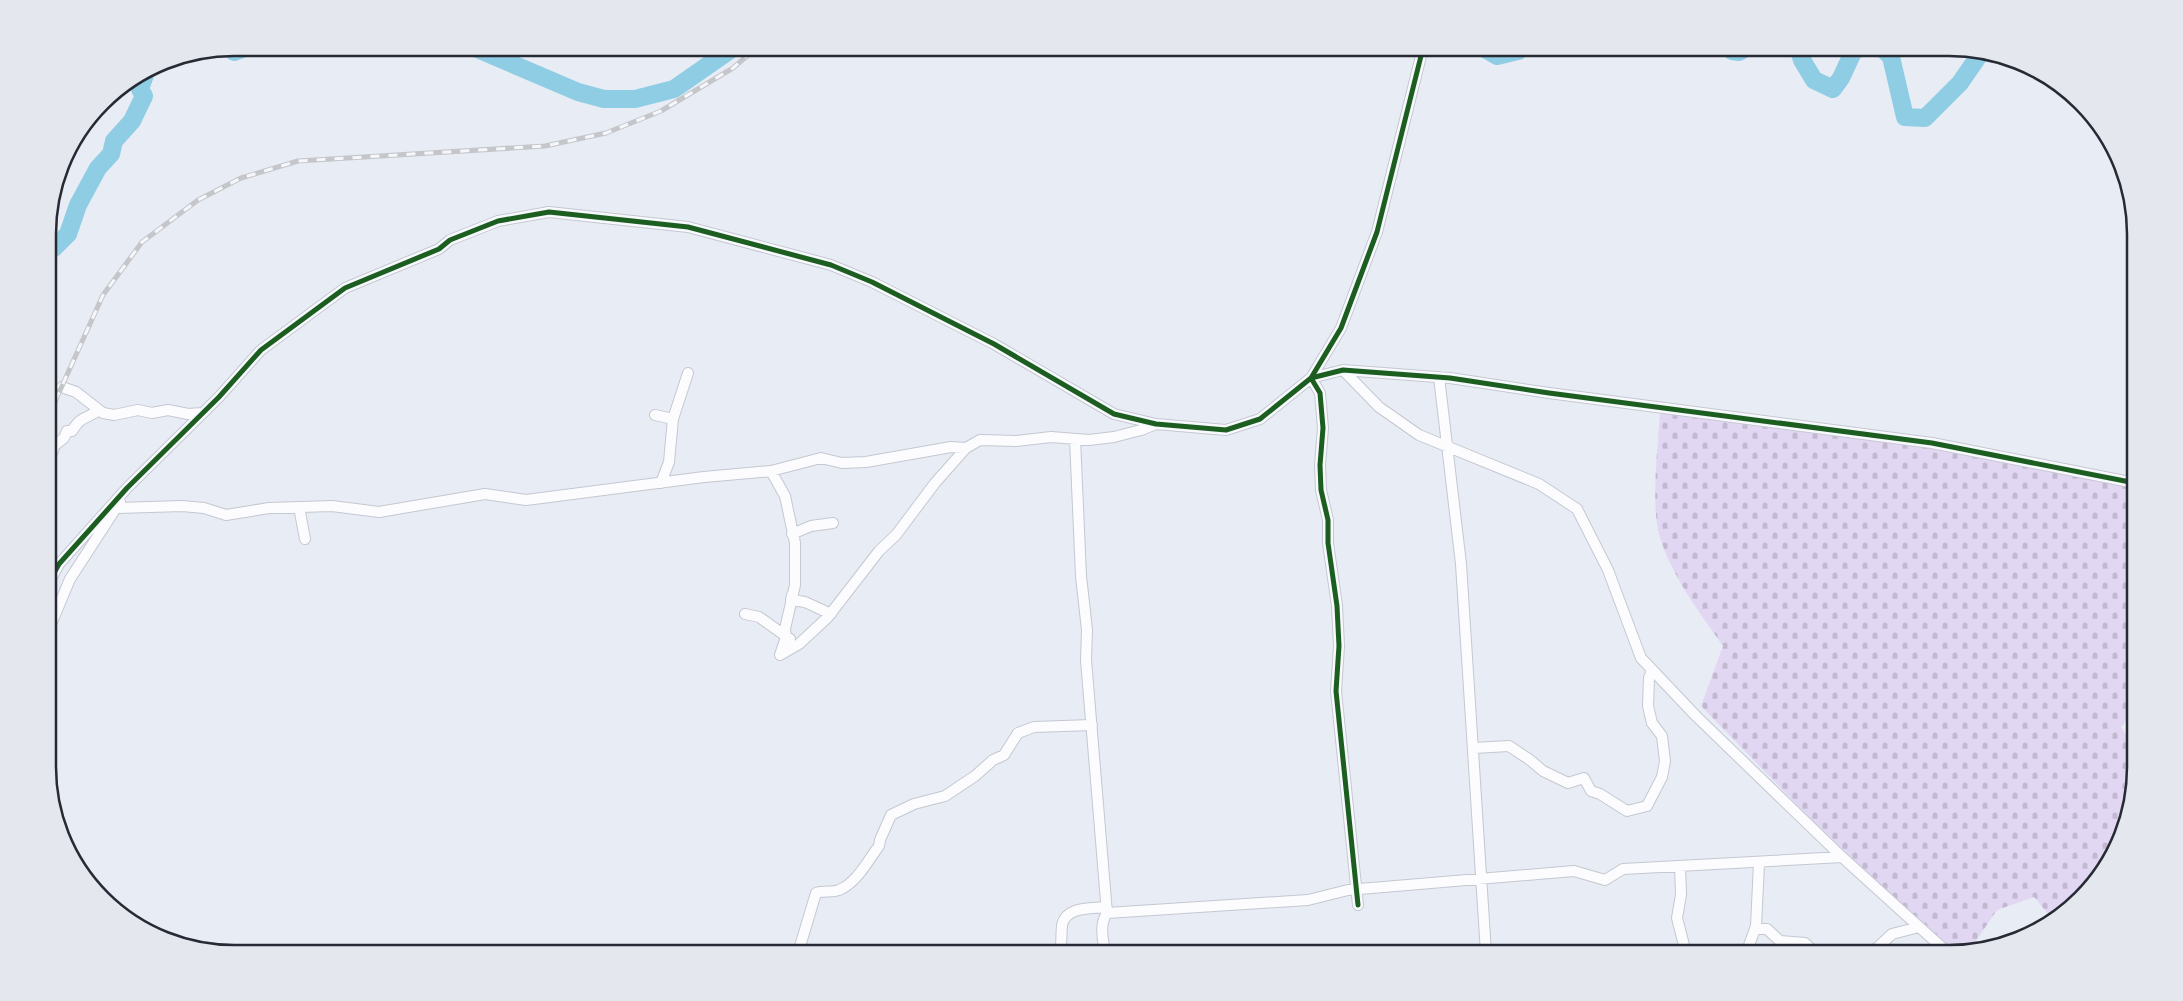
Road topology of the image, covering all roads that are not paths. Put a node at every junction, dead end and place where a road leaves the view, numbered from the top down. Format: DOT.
graph roads {
  1 [pos="1420,56"];
  2 [pos="1343,370"];
  3 [pos="688,373"];
  4 [pos="1439,377"];
  5 [pos="1311,378"];
  6 [pos="62,387"];
  7 [pos="98,411"];
  8 [pos="202,413"];
  9 [pos="655,415"];
  10 [pos="673,419"];
  11 [pos="1156,424"];
  12 [pos="1075,439"];
  13 [pos="57,444"];
  14 [pos="966,448"];
  15 [pos="1447,448"];
  16 [pos="771,471"];
  17 [pos="2127,481"];
  18 [pos="661,483"];
  19 [pos="127,488"];
  20 [pos="299,507"];
  21 [pos="118,508"];
  22 [pos="833,522"];
  23 [pos="792,534"];
  24 [pos="305,539"];
  25 [pos="56,569"];
  26 [pos="794,585"];
  27 [pos="56,611"];
  28 [pos="745,614"];
  29 [pos="831,614"];
  30 [pos="786,637"];
  31 [pos="799,644"];
  32 [pos="1652,670"];
  33 [pos="1092,725"];
  34 [pos="1474,748"];
  35 [pos="1842,857"];
  36 [pos="1759,863"];
  37 [pos="1680,866"];
  38 [pos="1483,878"];
  39 [pos="1356,889"];
  40 [pos="1358,905"];
  41 [pos="1106,910"];
  42 [pos="1919,927"];
  43 [pos="1755,929"];
  44 [pos="800,945"];
  45 [pos="1061,945"];
  46 [pos="1104,945"];
  47 [pos="1486,945"];
  48 [pos="1684,945"];
  49 [pos="1749,945"];
  50 [pos="1807,945"];
  51 [pos="1881,945"];
  52 [pos="1939,945"];
  1 -- 5 [label="street"];
  2 -- 4 [label="street"];
  2 -- 5 [label="street"];
  2 -- 15 [label="street"];
  3 -- 10 [label="street"];
  4 -- 15 [label="street"];
  4 -- 17 [label="street"];
  5 -- 11 [label="street"];
  5 -- 39 [label="street"];
  6 -- 7 [label="street"];
  7 -- 8 [label="street"];
  7 -- 13 [label="street"];
  8 -- 11 [label="street"];
  8 -- 19 [label="street"];
  9 -- 10 [label="street"];
  10 -- 18 [label="street"];
  11 -- 12 [label="street"];
  12 -- 14 [label="street"];
  12 -- 33 [label="street"];
  14 -- 16 [label="street"];
  14 -- 29 [label="street"];
  15 -- 32 [label="street"];
  15 -- 34 [label="street"];
  16 -- 18 [label="street"];
  16 -- 23 [label="street"];
  18 -- 20 [label="street"];
  19 -- 21 [label="street"];
  19 -- 25 [label="street"];
  20 -- 21 [label="street"];
  20 -- 24 [label="street"];
  21 -- 27 [label="street"];
  22 -- 23 [label="street"];
  23 -- 26 [label="street"];
  26 -- 29 [label="street"];
  26 -- 30 [label="street"];
  28 -- 30 [label="street"];
  29 -- 31 [label="street"];
  30 -- 31 [label="street"];
  30 -- 31 [label="street"];
  32 -- 34 [label="street"];
  32 -- 35 [label="street"];
  33 -- 41 [label="street"];
  33 -- 44 [label="street"];
  34 -- 38 [label="street"];
  35 -- 36 [label="street"];
  35 -- 42 [label="street"];
  36 -- 37 [label="street"];
  36 -- 43 [label="street"];
  37 -- 38 [label="street"];
  37 -- 48 [label="street"];
  38 -- 39 [label="street"];
  38 -- 47 [label="street"];
  39 -- 40 [label="street"];
  39 -- 41 [label="street"];
  41 -- 45 [label="street"];
  41 -- 46 [label="street"];
  42 -- 51 [label="street"];
  42 -- 52 [label="street"];
  43 -- 49 [label="street"];
  43 -- 50 [label="street"];
}
